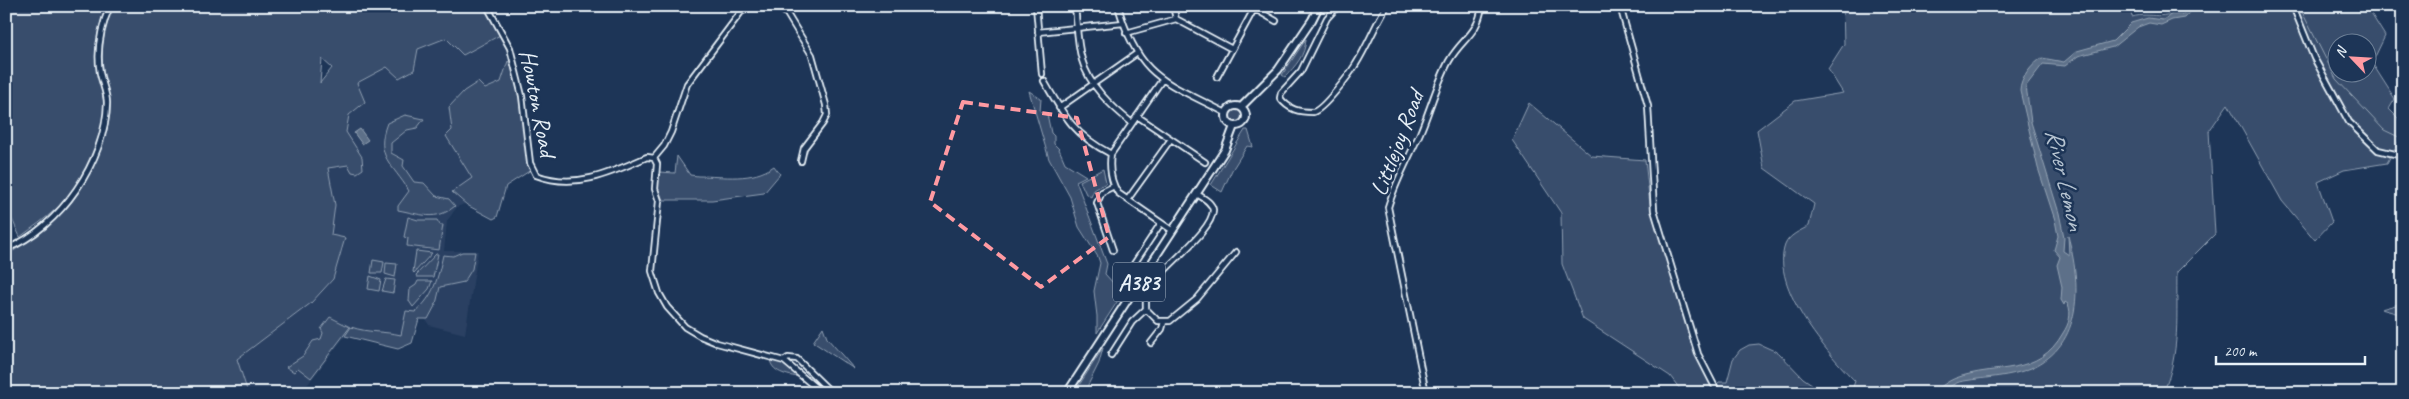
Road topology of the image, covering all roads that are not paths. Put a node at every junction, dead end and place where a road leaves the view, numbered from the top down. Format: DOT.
graph roads {
  1 [pos="110,6"];
  2 [pos="487,6"];
  3 [pos="751,6"];
  4 [pos="777,6"];
  5 [pos="786,6"];
  6 [pos="1036,6"];
  7 [pos="1075,6"];
  8 [pos="1118,6"];
  9 [pos="1173,6"];
  10 [pos="1309,6"];
  11 [pos="1338,6"];
  12 [pos="1387,6"];
  13 [pos="1482,6"];
  14 [pos="1620,6"];
  15 [pos="2293,6"];
  16 [pos="1252,8"];
  17 [pos="1318,9"];
  18 [pos="787,14"];
  19 [pos="1176,19"];
  20 [pos="1276,21"];
  21 [pos="1123,23"];
  22 [pos="1078,28"];
  23 [pos="1038,32"];
  24 [pos="1126,32"];
  25 [pos="1232,49"];
  26 [pos="1136,54"];
  27 [pos="1042,74"];
  28 [pos="1217,77"];
  29 [pos="1162,80"];
  30 [pos="1044,81"];
  31 [pos="1094,83"];
  32 [pos="1059,108"];
  33 [pos="1241,108"];
  34 [pos="1226,113"];
  35 [pos="1137,116"];
  36 [pos="1132,123"];
  37 [pos="1234,126"];
  38 [pos="1171,139"];
  39 [pos="1111,154"];
  40 [pos="2403,156"];
  41 [pos="654,158"];
  42 [pos="801,161"];
  43 [pos="1205,162"];
  44 [pos="1114,186"];
  45 [pos="1197,194"];
  46 [pos="1128,199"];
  47 [pos="1161,223"];
  48 [pos="1173,231"];
  49 [pos="6,250"];
  50 [pos="1113,250"];
  51 [pos="1236,252"];
  52 [pos="1132,267"];
  53 [pos="1146,309"];
  54 [pos="1164,322"];
  55 [pos="1151,343"];
  56 [pos="1111,355"];
  57 [pos="784,360"];
  58 [pos="822,393"];
  59 [pos="832,393"];
  60 [pos="1067,393"];
  61 [pos="1426,393"];
  62 [pos="1718,393"];
  1 -- 49 [label="street"];
  2 -- 41 [label="street, Howton Road"];
  3 -- 41 [label="street"];
  4 -- 18 [label="street"];
  5 -- 18 [label="street"];
  6 -- 23 [label="street"];
  7 -- 22 [label="street"];
  8 -- 21 [label="street"];
  9 -- 19 [label="street"];
  10 -- 17 [label="street"];
  11 -- 12 [label="street"];
  13 -- 61 [label="street, Littlejoy Road"];
  14 -- 62 [label="street"];
  15 -- 40 [label="street"];
  16 -- 20 [label="street"];
  16 -- 25 [label="street"];
  17 -- 33 [label="main road"];
  18 -- 42 [label="street"];
  19 -- 24 [label="street"];
  19 -- 25 [label="street"];
  21 -- 22 [label="street"];
  21 -- 24 [label="street"];
  22 -- 23 [label="street"];
  22 -- 31 [label="street"];
  23 -- 27 [label="street"];
  24 -- 26 [label="street"];
  25 -- 28 [label="street"];
  26 -- 29 [label="street"];
  26 -- 31 [label="street"];
  29 -- 34 [label="street"];
  29 -- 35 [label="street"];
  30 -- 32 [label="street"];
  31 -- 32 [label="street"];
  31 -- 36 [label="street"];
  32 -- 39 [label="street"];
  33 -- 34 [label="main road"];
  33 -- 37 [label="main road, A383"];
  34 -- 37 [label="main road"];
  35 -- 36 [label="street"];
  35 -- 38 [label="street"];
  36 -- 39 [label="street"];
  37 -- 45 [label="main road, A383"];
  38 -- 43 [label="street"];
  38 -- 46 [label="street"];
  39 -- 44 [label="street"];
  41 -- 57 [label="street"];
  44 -- 46 [label="street"];
  44 -- 50 [label="street"];
  45 -- 48 [label="main road, A383"];
  45 -- 53 [label="street"];
  46 -- 47 [label="street"];
  47 -- 48 [label="street"];
  47 -- 52 [label="street"];
  48 -- 60 [label="main road, A383"];
  51 -- 54 [label="street"];
  53 -- 54 [label="street"];
  53 -- 56 [label="street"];
  54 -- 55 [label="street"];
  57 -- 58 [label="street"];
  57 -- 59 [label="street"];
}
